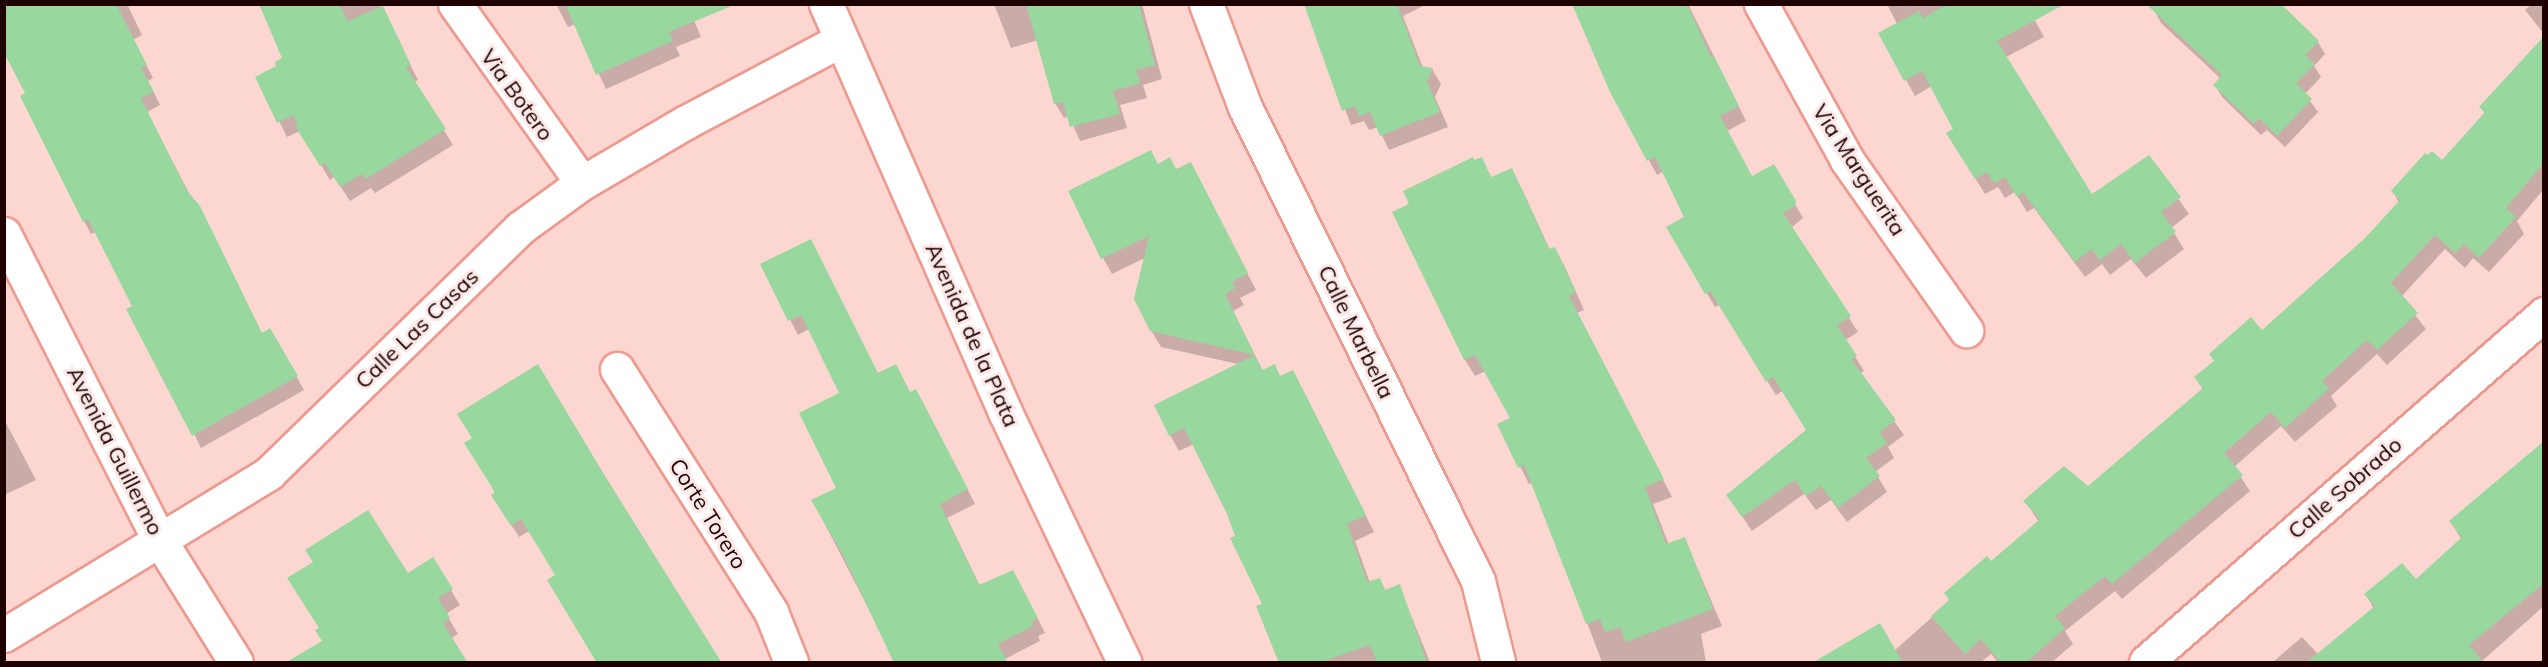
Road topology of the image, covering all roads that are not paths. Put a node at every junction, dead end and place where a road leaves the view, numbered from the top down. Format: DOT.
graph roads {
  1 [pos="454,4"];
  2 [pos="826,4"];
  3 [pos="1206,4"];
  4 [pos="1761,4"];
  5 [pos="841,40"];
  6 [pos="582,183"];
  7 [pos="4,234"];
  8 [pos="2544,314"];
  9 [pos="1966,330"];
  10 [pos="617,369"];
  11 [pos="159,539"];
  12 [pos="4,635"];
  13 [pos="236,663"];
  14 [pos="791,663"];
  15 [pos="1124,663"];
  16 [pos="1498,663"];
  17 [pos="2146,663"];
  1 -- 6 [label="street, Via Botero"];
  2 -- 5 [label="street, Avenida de la Plata"];
  3 -- 16 [label="street, Calle Marbella"];
  4 -- 9 [label="street, Via Marguerita"];
  5 -- 6 [label="street, Calle Las Casas"];
  5 -- 15 [label="street, Avenida de la Plata"];
  6 -- 11 [label="street, Calle Las Casas"];
  7 -- 11 [label="street, Avenida Guillermo"];
  8 -- 17 [label="street, Calle Sobrado"];
  10 -- 14 [label="street, Corte Torero"];
  11 -- 12 [label="street, Calle Las Casas"];
  11 -- 13 [label="street, Avenida Guillermo"];
}
